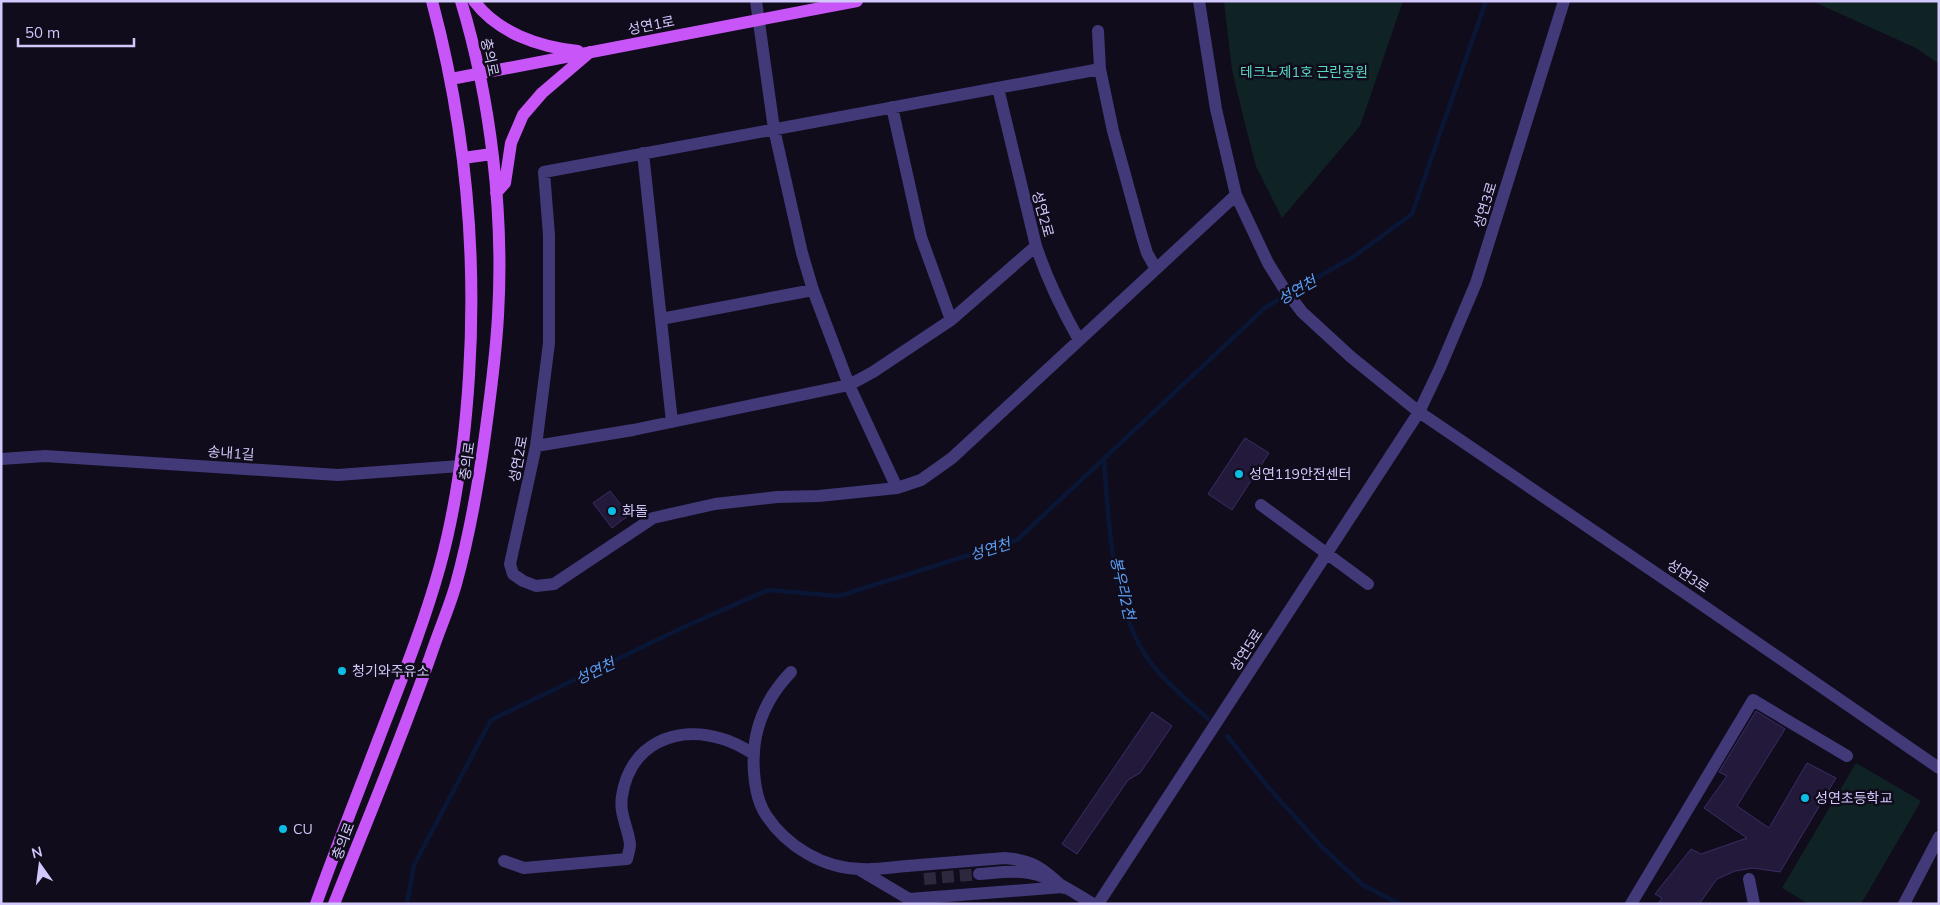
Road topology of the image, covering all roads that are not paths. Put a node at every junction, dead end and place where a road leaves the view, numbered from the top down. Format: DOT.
graph roads {
  1 [pos="432,1"];
  2 [pos="461,1"];
  3 [pos="474,1"];
  4 [pos="756,1"];
  5 [pos="857,1"];
  6 [pos="1199,1"];
  7 [pos="1564,1"];
  8 [pos="758,20"];
  9 [pos="1098,31"];
  10 [pos="590,52"];
  11 [pos="1100,69"];
  12 [pos="479,73"];
  13 [pos="451,79"];
  14 [pos="998,88"];
  15 [pos="892,107"];
  16 [pos="774,129"];
  17 [pos="643,153"];
  18 [pos="492,154"];
  19 [pos="463,158"];
  20 [pos="496,193"];
  21 [pos="1236,194"];
  22 [pos="1036,246"];
  23 [pos="1156,269"];
  24 [pos="813,290"];
  25 [pos="661,319"];
  26 [pos="951,320"];
  27 [pos="1079,340"];
  28 [pos="849,385"];
  29 [pos="1419,412"];
  30 [pos="672,422"];
  31 [pos="536,446"];
  32 [pos="1,459"];
  33 [pos="460,466"];
  34 [pos="897,488"];
  35 [pos="1261,505"];
  36 [pos="1326,554"];
  37 [pos="1368,584"];
  38 [pos="791,672"];
  39 [pos="754,754"];
  40 [pos="1847,756"];
  41 [pos="1939,768"];
  42 [pos="1939,836"];
  43 [pos="504,861"];
  44 [pos="860,870"];
  45 [pos="979,874"];
  46 [pos="1749,879"];
  47 [pos="1064,887"];
  48 [pos="316,904"];
  49 [pos="334,904"];
  50 [pos="1093,904"];
  51 [pos="1098,904"];
  52 [pos="1631,904"];
  53 [pos="1754,904"];
  54 [pos="1904,904"];
  1 -- 13 [label="main road, 충의로"];
  2 -- 12 [label="main road, 충의로"];
  3 -- 10 [label="main road"];
  4 -- 8 [label="street"];
  5 -- 8 [label="main road, 성연1로"];
  6 -- 21 [label="street"];
  7 -- 29 [label="street, 성연3로"];
  8 -- 10 [label="main road, 성연1로"];
  8 -- 16 [label="street"];
  9 -- 11 [label="street"];
  10 -- 12 [label="main road, 성연1로"];
  10 -- 20 [label="main road"];
  11 -- 14 [label="street, 성연2로"];
  11 -- 23 [label="street"];
  12 -- 13 [label="main road, 성연1로"];
  12 -- 18 [label="main road, 충의로"];
  13 -- 19 [label="main road, 충의로"];
  14 -- 15 [label="street, 성연2로"];
  14 -- 22 [label="street, 성연2로"];
  15 -- 16 [label="street, 성연2로"];
  15 -- 26 [label="street"];
  16 -- 17 [label="street, 성연2로"];
  16 -- 24 [label="street"];
  17 -- 25 [label="street"];
  17 -- 31 [label="street, 성연2로"];
  18 -- 19 [label="main road"];
  18 -- 20 [label="main road, 충의로"];
  19 -- 33 [label="main road, 충의로"];
  20 -- 49 [label="main road, 충의로"];
  21 -- 23 [label="street, 성연2로"];
  21 -- 29 [label="street, 성연3로"];
  22 -- 26 [label="street"];
  22 -- 27 [label="street, 성연2로"];
  23 -- 27 [label="street, 성연2로"];
  24 -- 25 [label="street"];
  24 -- 28 [label="street"];
  25 -- 30 [label="street"];
  26 -- 28 [label="street"];
  27 -- 34 [label="street, 성연2로"];
  28 -- 30 [label="street"];
  28 -- 34 [label="street"];
  29 -- 36 [label="street, 성연5로"];
  29 -- 41 [label="street, 성연3로"];
  30 -- 31 [label="street"];
  31 -- 34 [label="street, 성연2로"];
  32 -- 33 [label="street, 송내1길"];
  33 -- 48 [label="main road, 충의로"];
  35 -- 36 [label="street"];
  36 -- 37 [label="street"];
  36 -- 51 [label="street, 성연5로"];
  38 -- 39 [label="street"];
  39 -- 43 [label="street"];
  39 -- 44 [label="street"];
  40 -- 52 [label="street"];
  42 -- 54 [label="street"];
  44 -- 47 [label="street"];
  44 -- 47 [label="street"];
  45 -- 47 [label="street"];
  46 -- 53 [label="street"];
  47 -- 50 [label="street"];
}
